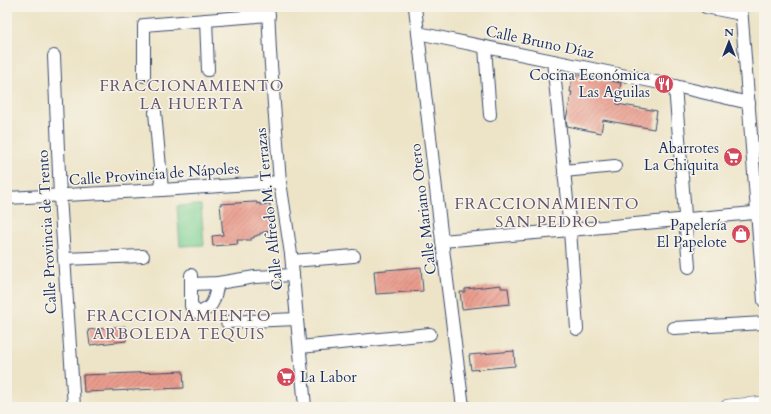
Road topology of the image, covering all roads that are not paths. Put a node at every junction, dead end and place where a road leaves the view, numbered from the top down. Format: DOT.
graph roads {
  1 [pos="416,7"];
  2 [pos="706,7"];
  3 [pos="741,10"];
  4 [pos="268,11"];
  5 [pos="206,20"];
  6 [pos="418,33"];
  7 [pos="485,47"];
  8 [pos="54,56"];
  9 [pos="553,61"];
  10 [pos="208,70"];
  11 [pos="144,76"];
  12 [pos="675,86"];
  13 [pos="749,103"];
  14 [pos="155,112"];
  15 [pos="490,115"];
  16 [pos="615,166"];
  17 [pos="564,171"];
  18 [pos="280,182"];
  19 [pos="162,190"];
  20 [pos="60,196"];
  21 [pos="7,198"];
  22 [pos="761,212"];
  23 [pos="686,219"];
  24 [pos="570,230"];
  25 [pos="442,241"];
  26 [pos="143,256"];
  27 [pos="354,256"];
  28 [pos="64,259"];
  29 [pos="292,261"];
  30 [pos="689,267"];
  31 [pos="293,275"];
  32 [pos="218,283"];
  33 [pos="764,301"];
  34 [pos="297,319"];
  35 [pos="227,322"];
  36 [pos="764,322"];
  37 [pos="674,328"];
  38 [pos="577,329"];
  39 [pos="430,334"];
  40 [pos="300,347"];
  41 [pos="764,404"];
  42 [pos="74,407"];
  43 [pos="304,407"];
  44 [pos="463,407"];
  45 [pos="728,407"];
  1 -- 6 [label="street, Calle Mariano Otero"];
  2 -- 3 [label="street"];
  3 -- 13 [label="street"];
  4 -- 5 [label="street"];
  4 -- 18 [label="street, Calle Alfredo M. Terrazas"];
  5 -- 10 [label="street"];
  5 -- 11 [label="street"];
  6 -- 7 [label="street, Calle Bruno Díaz"];
  6 -- 25 [label="street, Calle Mariano Otero"];
  7 -- 9 [label="street, Calle Bruno Díaz"];
  7 -- 15 [label="street"];
  8 -- 20 [label="street, Calle Provincia de Trento"];
  9 -- 12 [label="street, Calle Bruno Díaz"];
  9 -- 17 [label="street"];
  12 -- 13 [label="street, Calle Bruno Díaz"];
  12 -- 23 [label="street"];
  13 -- 22 [label="street"];
  14 -- 19 [label="street"];
  16 -- 17 [label="street"];
  17 -- 24 [label="street"];
  18 -- 19 [label="street, Calle Provincia de Nápoles"];
  18 -- 29 [label="street, Calle Alfredo M. Terrazas"];
  19 -- 20 [label="street, Calle Provincia de Nápoles"];
  20 -- 21 [label="street, Calle Provincia de Nápoles"];
  20 -- 28 [label="street, Calle Provincia de Trento"];
  22 -- 23 [label="street"];
  22 -- 33 [label="street"];
  23 -- 24 [label="street"];
  23 -- 30 [label="street"];
  24 -- 25 [label="street"];
  24 -- 38 [label="street"];
  25 -- 44 [label="street, Calle Mariano Otero"];
  26 -- 28 [label="street"];
  27 -- 29 [label="street"];
  28 -- 42 [label="street, Calle Provincia de Trento"];
  29 -- 31 [label="street, Calle Alfredo M. Terrazas"];
  31 -- 32 [label="street"];
  31 -- 34 [label="street, Calle Alfredo M. Terrazas"];
  32 -- 32 [label="street"];
  34 -- 35 [label="street"];
  34 -- 40 [label="street, Calle Alfredo M. Terrazas"];
  36 -- 37 [label="street"];
  39 -- 40 [label="street"];
  40 -- 43 [label="street, Calle Alfredo M. Terrazas"];
  41 -- 45 [label="street"];
}
